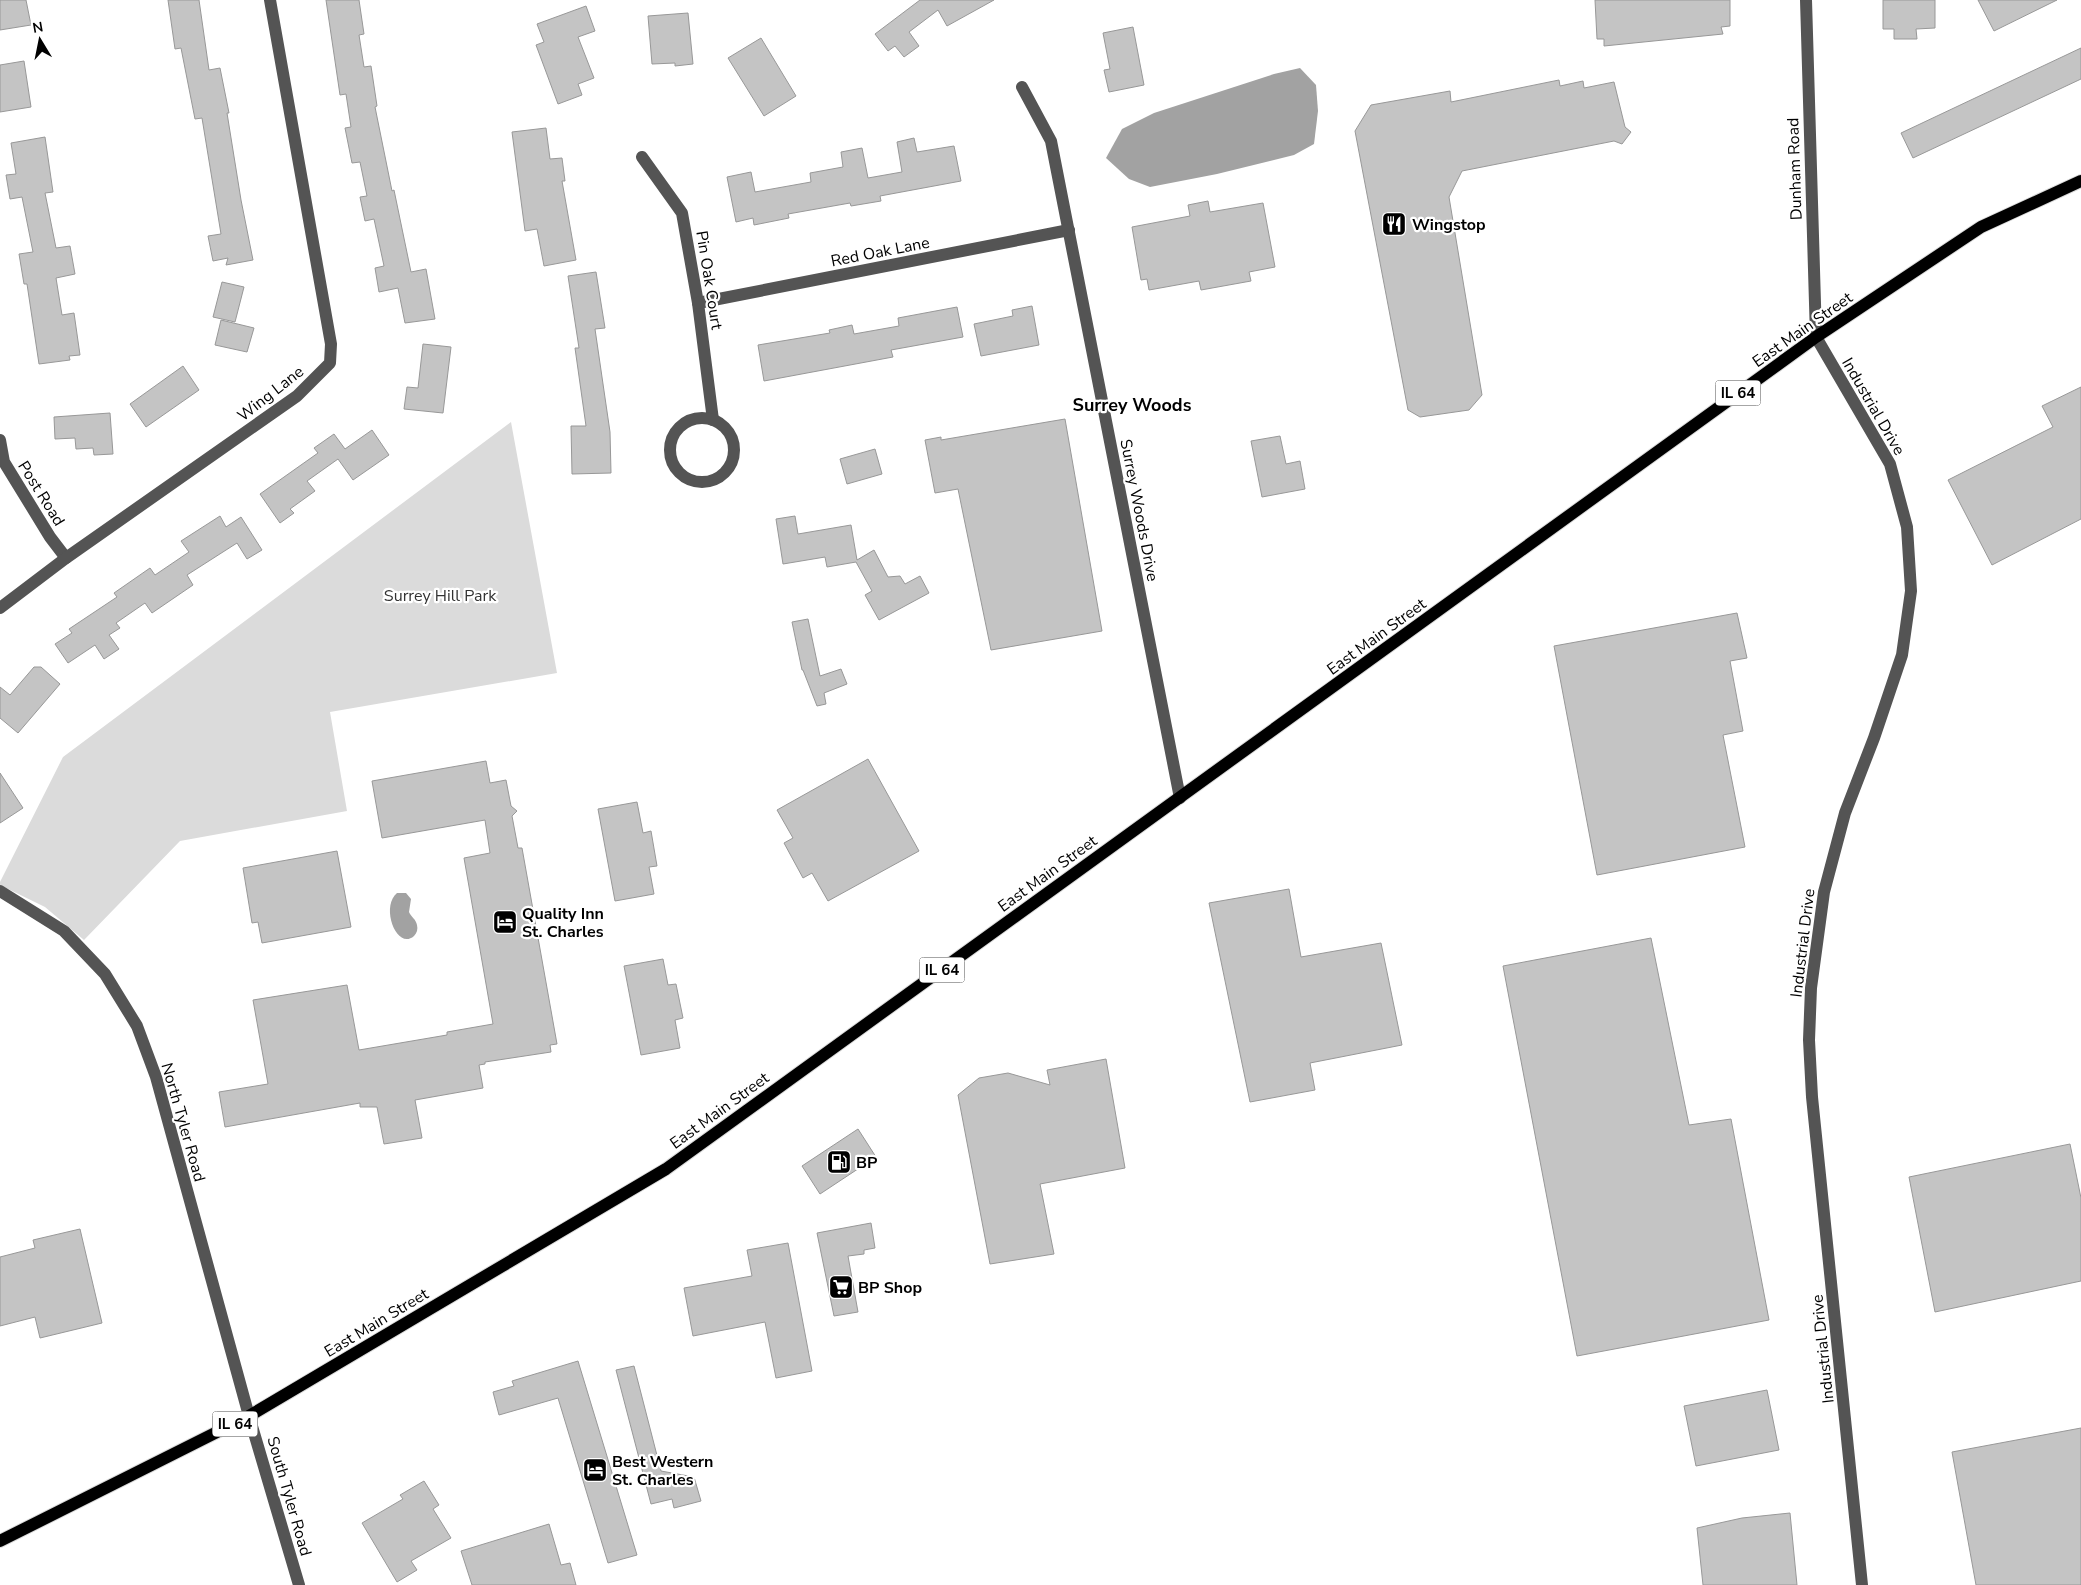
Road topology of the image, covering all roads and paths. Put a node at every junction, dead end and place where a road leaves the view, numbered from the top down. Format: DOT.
graph roads {
  1 [pos="270,0"];
  2 [pos="1806,0"];
  3 [pos="1022,87"];
  4 [pos="642,157"];
  5 [pos="2081,181"];
  6 [pos="1069,230"];
  7 [pos="698,303"];
  8 [pos="1816,337"];
  9 [pos="713,420"];
  10 [pos="0,440"];
  11 [pos="66,558"];
  12 [pos="0,608"];
  13 [pos="1180,798"];
  14 [pos="0,891"];
  15 [pos="249,1416"];
  16 [pos="0,1540"];
  17 [pos="299,1585"];
  18 [pos="1862,1585"];
  1 -- 11 [label="street, Wing Lane"];
  2 -- 8 [label="street, Dunham Road"];
  3 -- 6 [label="street, Surrey Woods Drive"];
  4 -- 7 [label="street, Pin Oak Court"];
  5 -- 8 [label="main road, East Main Street / IL 64"];
  6 -- 7 [label="street, Red Oak Lane"];
  6 -- 13 [label="street, Surrey Woods Drive"];
  7 -- 9 [label="street, Pin Oak Court"];
  8 -- 13 [label="main road, East Main Street / IL 64"];
  8 -- 18 [label="street, Industrial Drive"];
  9 -- 9 [label="street"];
  10 -- 11 [label="street, Post Road"];
  11 -- 12 [label="street, Wing Lane"];
  13 -- 15 [label="main road, East Main Street / IL 64"];
  14 -- 15 [label="street, North Tyler Road"];
  15 -- 16 [label="main road, East Main Street / IL 64"];
  15 -- 17 [label="street, South Tyler Road"];
}
